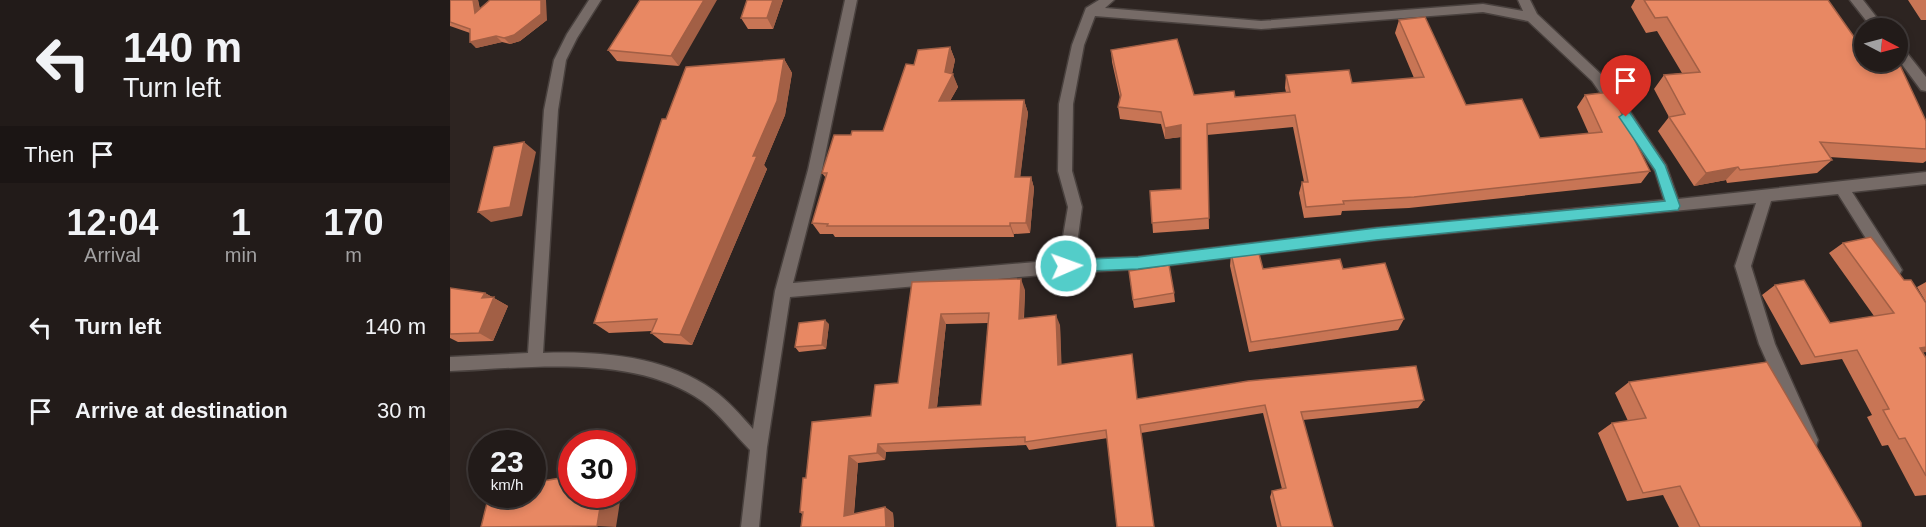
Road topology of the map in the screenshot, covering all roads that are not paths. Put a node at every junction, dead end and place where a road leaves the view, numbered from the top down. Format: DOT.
graph roads {
  1 [pos="595,0"];
  2 [pos="851,0"];
  3 [pos="1108,0"];
  4 [pos="1524,0"];
  5 [pos="1856,0"];
  6 [pos="1090,11"];
  7 [pos="1532,17"];
  8 [pos="1871,18"];
  9 [pos="1908,64"];
  10 [pos="1926,86"];
  11 [pos="1926,178"];
  12 [pos="1841,186"];
  13 [pos="1766,196"];
  14 [pos="1673,206"];
  15 [pos="1066,266"];
  16 [pos="1902,282"];
  17 [pos="783,291"];
  18 [pos="535,361"];
  19 [pos="450,364"];
  20 [pos="759,447"];
  21 [pos="1818,454"];
  22 [pos="750,527"];
  1 -- 18 [label="street"];
  2 -- 17 [label="street"];
  3 -- 6 [label="street"];
  4 -- 7 [label="street"];
  5 -- 8 [label="street"];
  6 -- 7 [label="street"];
  6 -- 15 [label="street"];
  7 -- 14 [label="street"];
  9 -- 10 [label="street"];
  11 -- 12 [label="street"];
  12 -- 13 [label="street"];
  12 -- 16 [label="street"];
  13 -- 14 [label="street"];
  13 -- 21 [label="street"];
  14 -- 15 [label="street"];
  15 -- 17 [label="street"];
  17 -- 20 [label="street"];
  18 -- 19 [label="street"];
  18 -- 20 [label="street"];
  20 -- 22 [label="street"];
}
